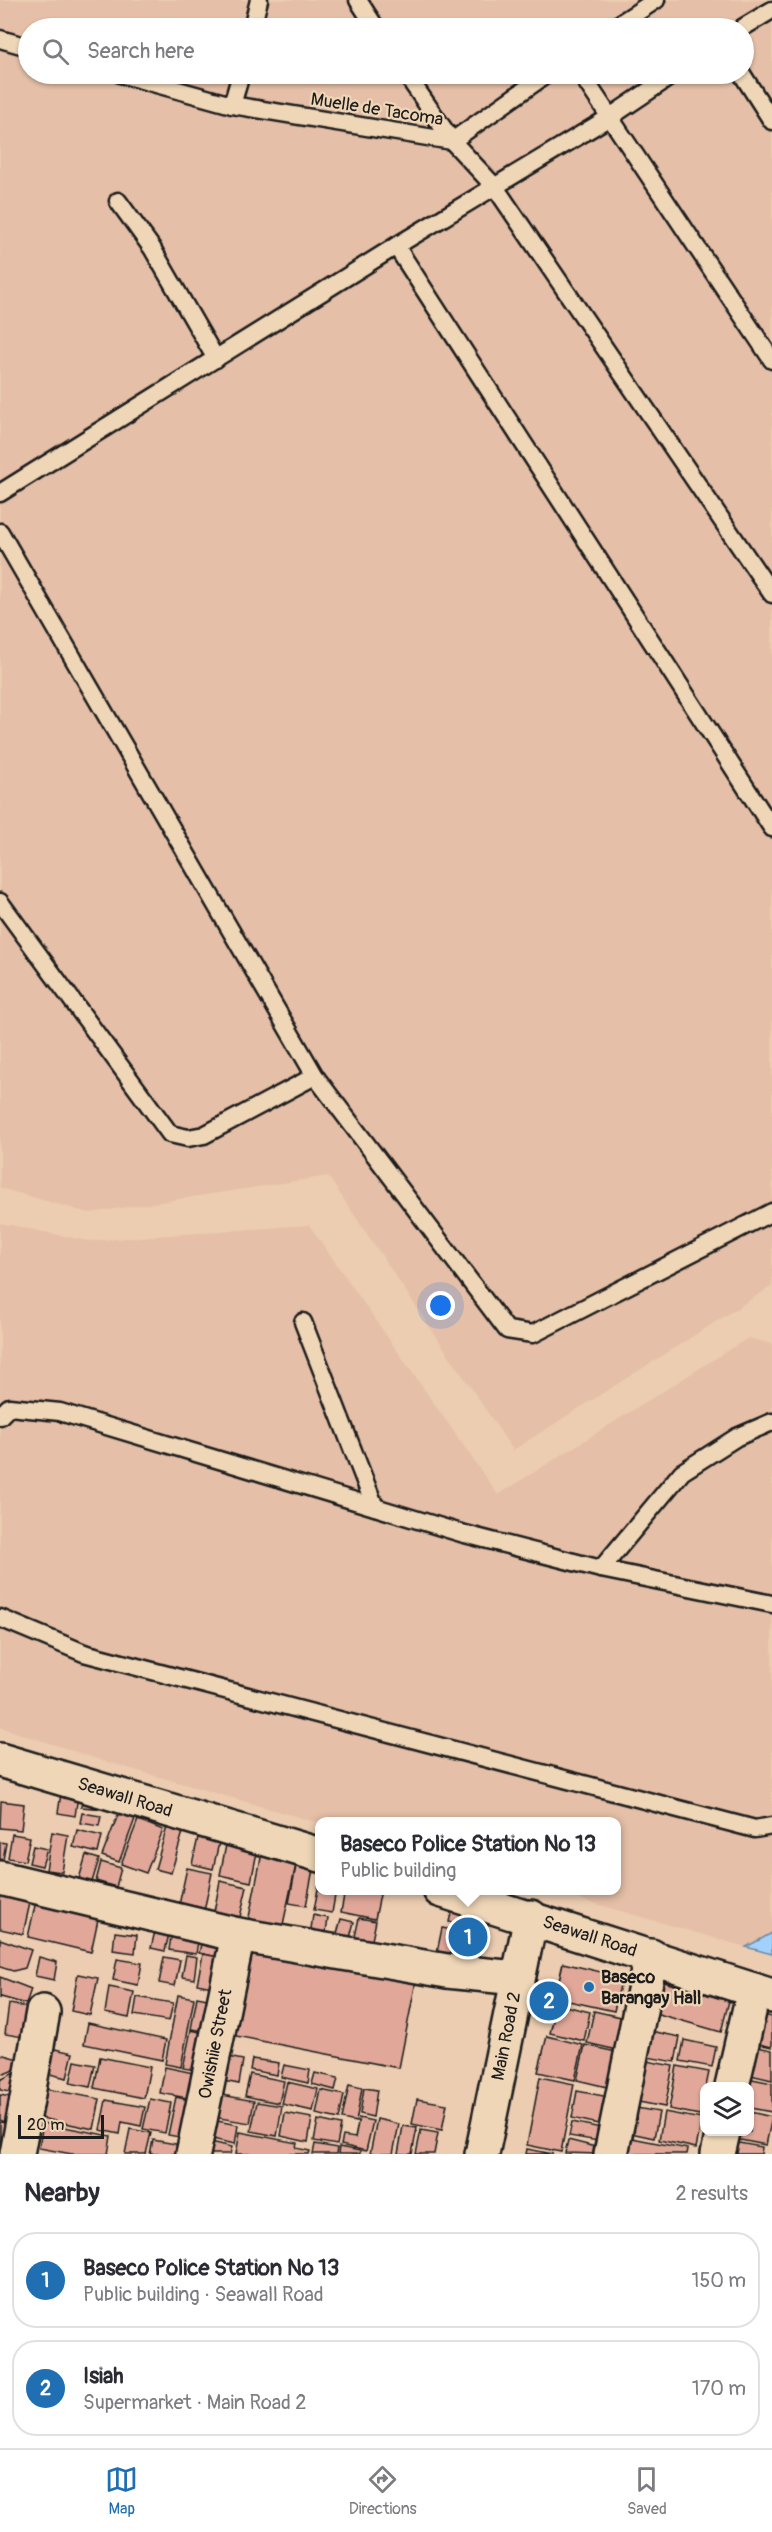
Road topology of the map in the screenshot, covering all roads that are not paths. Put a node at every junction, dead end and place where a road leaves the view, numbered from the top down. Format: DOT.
graph roads {
  1 [pos="260,0"];
  2 [pos="358,0"];
  3 [pos="656,0"];
  4 [pos="772,10"];
  5 [pos="255,18"];
  6 [pos="370,18"];
  7 [pos="628,18"];
  8 [pos="754,21"];
  9 [pos="0,39"];
  10 [pos="18,44"];
  11 [pos="156,84"];
  12 [pos="238,84"];
  13 [pos="413,84"];
  14 [pos="533,84"];
  15 [pos="588,84"];
  16 [pos="659,84"];
  17 [pos="748,84"];
  18 [pos="232,105"];
  19 [pos="610,117"];
  20 [pos="772,121"];
  21 [pos="452,141"];
  22 [pos="495,187"];
  23 [pos="118,201"];
  24 [pos="396,246"];
  25 [pos="216,359"];
  26 [pos="772,360"];
  27 [pos="0,493"];
  28 [pos="0,532"];
  29 [pos="772,594"];
  30 [pos="772,828"];
  31 [pos="0,902"];
  32 [pos="315,1076"];
  33 [pos="772,1212"];
  34 [pos="303,1322"];
  35 [pos="0,1416"];
  36 [pos="772,1422"];
  37 [pos="375,1507"];
  38 [pos="601,1569"];
  39 [pos="772,1604"];
  40 [pos="0,1618"];
  41 [pos="0,1760"];
  42 [pos="772,1826"];
  43 [pos="315,1854"];
  44 [pos="0,1878"];
  45 [pos="457,1895"];
  46 [pos="531,1917"];
  47 [pos="238,1935"];
  48 [pos="651,1956"];
  49 [pos="518,1978"];
  50 [pos="763,1993"];
  51 [pos="43,2012"];
  52 [pos="733,2082"];
  53 [pos="722,2136"];
  54 [pos="17,2154"];
  55 [pos="193,2154"];
  56 [pos="482,2154"];
  57 [pos="611,2154"];
  58 [pos="718,2154"];
  1 -- 5 [label="lane"];
  2 -- 6 [label="lane"];
  3 -- 7 [label="lane"];
  4 -- 8 [label="lane"];
  9 -- 10 [label="lane"];
  11 -- 18 [label="lane, Muelle de Tacoma"];
  12 -- 18 [label="lane"];
  13 -- 21 [label="lane"];
  14 -- 21 [label="lane"];
  15 -- 19 [label="lane"];
  16 -- 19 [label="lane"];
  17 -- 20 [label="lane"];
  18 -- 21 [label="lane, Muelle de Tacoma"];
  19 -- 22 [label="lane"];
  19 -- 26 [label="lane"];
  21 -- 22 [label="lane"];
  22 -- 24 [label="lane"];
  22 -- 29 [label="lane"];
  23 -- 25 [label="lane"];
  24 -- 25 [label="lane"];
  24 -- 30 [label="lane"];
  25 -- 27 [label="lane"];
  28 -- 32 [label="lane"];
  31 -- 32 [label="lane"];
  32 -- 33 [label="lane"];
  34 -- 37 [label="lane"];
  35 -- 37 [label="lane"];
  36 -- 38 [label="lane"];
  37 -- 38 [label="lane"];
  38 -- 39 [label="lane"];
  40 -- 42 [label="lane"];
  41 -- 43 [label="street, Seawall Road"];
  44 -- 47 [label="street"];
  45 -- 46 [label="street, Seawall Road"];
  46 -- 48 [label="street, Seawall Road"];
  46 -- 49 [label="street, Main Road 2"];
  47 -- 49 [label="street"];
  47 -- 55 [label="street, Owishiie Street"];
  48 -- 50 [label="street, Seawall Road"];
  48 -- 57 [label="street"];
  49 -- 56 [label="street, Main Road 2"];
  50 -- 52 [label="street"];
  51 -- 54 [label="street"];
  53 -- 58 [label="street"];
}
